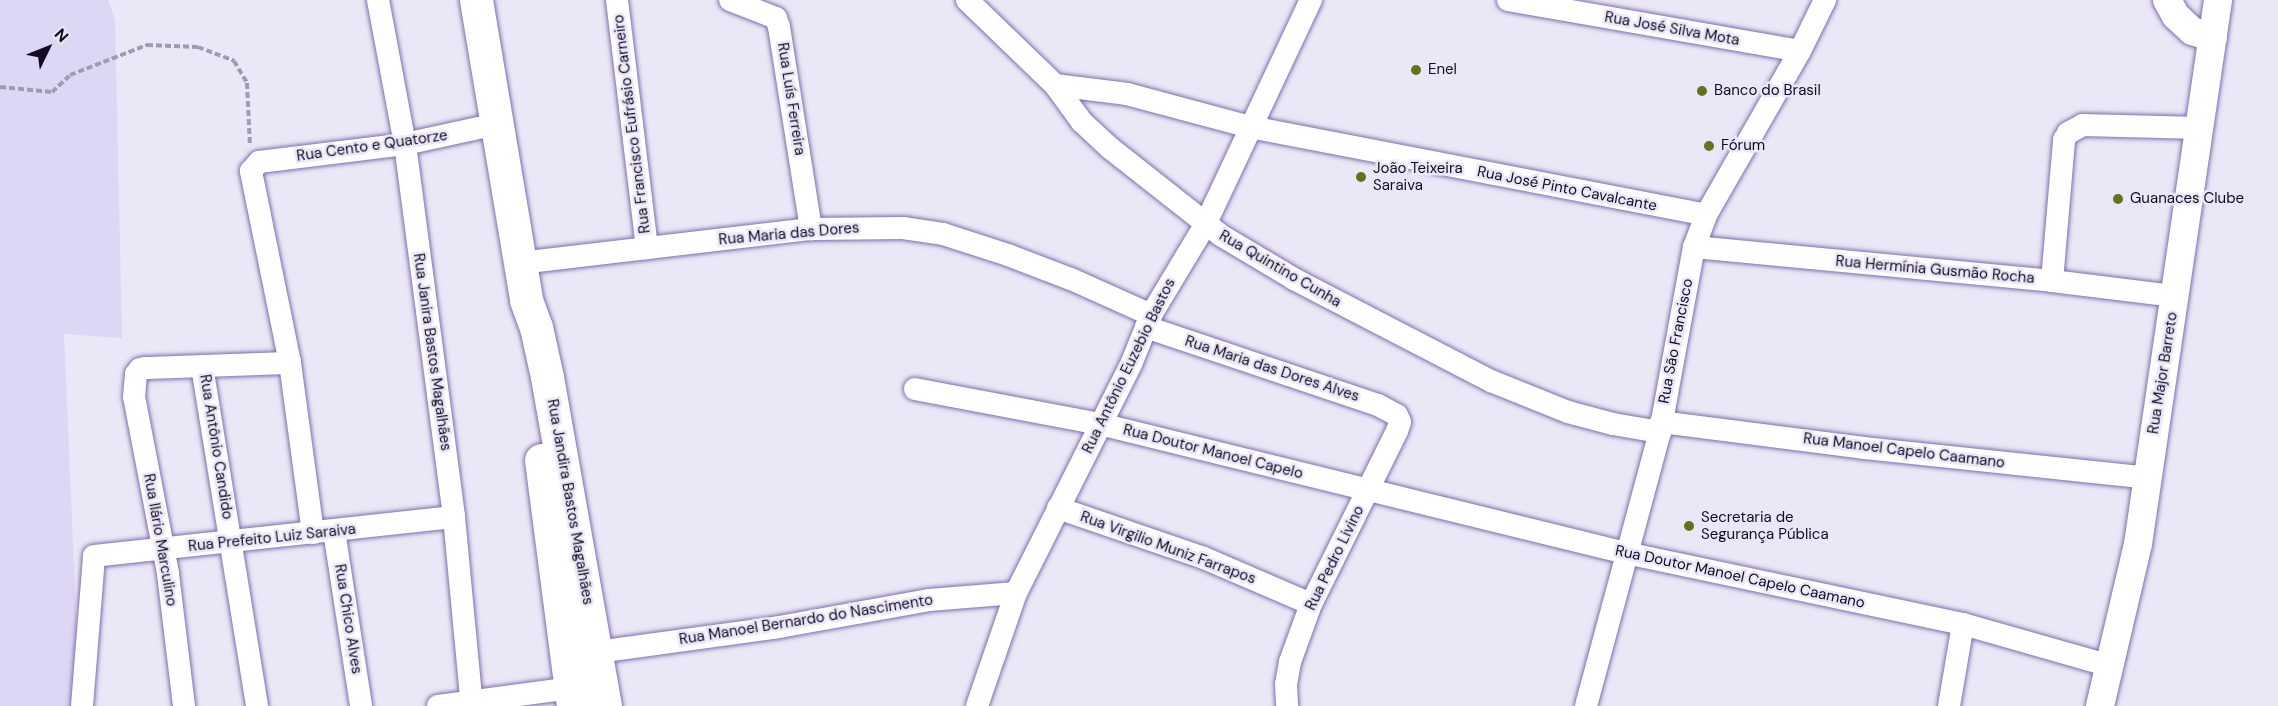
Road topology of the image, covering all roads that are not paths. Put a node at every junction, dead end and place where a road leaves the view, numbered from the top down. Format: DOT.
graph roads {
  1 [pos="378,0"];
  2 [pos="476,0"];
  3 [pos="617,0"];
  4 [pos="730,0"];
  5 [pos="967,0"];
  6 [pos="1311,0"];
  7 [pos="1508,0"];
  8 [pos="1825,0"];
  9 [pos="2167,0"];
  10 [pos="2218,0"];
  11 [pos="781,9"];
  12 [pos="2213,38"];
  13 [pos="1800,51"];
  14 [pos="1055,85"];
  15 [pos="497,124"];
  16 [pos="1250,127"];
  17 [pos="2199,128"];
  18 [pos="405,144"];
  19 [pos="251,170"];
  20 [pos="1706,215"];
  21 [pos="1205,225"];
  22 [pos="811,229"];
  23 [pos="1694,247"];
  24 [pos="647,248"];
  25 [pos="520,262"];
  26 [pos="2052,281"];
  27 [pos="2175,296"];
  28 [pos="526,300"];
  29 [pos="1148,321"];
  30 [pos="290,363"];
  31 [pos="202,366"];
  32 [pos="915,389"];
  33 [pos="1397,415"];
  34 [pos="1101,424"];
  35 [pos="1660,427"];
  36 [pos="2148,478"];
  37 [pos="1368,492"];
  38 [pos="1058,508"];
  39 [pos="454,517"];
  40 [pos="324,532"];
  41 [pos="231,542"];
  42 [pos="162,550"];
  43 [pos="1626,553"];
  44 [pos="1016,593"];
  45 [pos="1311,604"];
  46 [pos="1963,624"];
  47 [pos="597,652"];
  48 [pos="2110,666"];
  49 [pos="572,697"];
  50 [pos="472,703"];
  51 [pos="82,706"];
  52 [pos="184,706"];
  53 [pos="257,706"];
  54 [pos="361,706"];
  55 [pos="438,706"];
  56 [pos="605,706"];
  57 [pos="977,706"];
  58 [pos="1287,706"];
  59 [pos="1586,706"];
  60 [pos="1949,706"];
  61 [pos="2100,706"];
  1 -- 18 [label="street, Rua Janira Bastos Magalhães"];
  2 -- 15 [label="highway, Rua Jandira Bastos Magalhães"];
  3 -- 24 [label="street, Rua Francisco Eufrásio Carneiro"];
  4 -- 11 [label="street, Rua Luís Ferreira"];
  5 -- 14 [label="street, Rua Quintino Cunha"];
  6 -- 16 [label="street, Rua Antônio Euzebio Bastos"];
  7 -- 13 [label="street, Rua José Silva Mota"];
  8 -- 13 [label="street, Rua São Francisco"];
  9 -- 12 [label="main road"];
  10 -- 12 [label="main road, Rua Major Barreto"];
  11 -- 22 [label="street, Rua Luís Ferreira"];
  12 -- 17 [label="main road, Rua Major Barreto"];
  13 -- 20 [label="street, Rua São Francisco"];
  14 -- 16 [label="street, Rua José Pinto Cavalcante"];
  14 -- 21 [label="street, Rua Quintino Cunha"];
  15 -- 18 [label="street, Rua Cento e Quatorze"];
  15 -- 25 [label="highway, Rua Jandira Bastos Magalhães"];
  16 -- 20 [label="street, Rua José Pinto Cavalcante"];
  16 -- 21 [label="street, Rua Antônio Euzebio Bastos"];
  17 -- 26 [label="street"];
  17 -- 27 [label="main road, Rua Major Barreto"];
  18 -- 19 [label="street, Rua Cento e Quatorze"];
  18 -- 39 [label="street, Rua Janira Bastos Magalhães"];
  19 -- 30 [label="street, Rua Chico Alves"];
  20 -- 23 [label="street, Rua São Francisco"];
  21 -- 29 [label="street, Rua Antônio Euzebio Bastos"];
  21 -- 35 [label="street, Rua Quintino Cunha"];
  22 -- 24 [label="street, Rua Maria das Dores"];
  22 -- 29 [label="street, Rua Maria das Dores"];
  23 -- 26 [label="street, Rua Hermínia Gusmão Rocha"];
  23 -- 35 [label="street, Rua São Francisco"];
  24 -- 25 [label="street, Rua Maria das Dores"];
  25 -- 28 [label="highway, Rua Jandira Bastos Magalhães"];
  26 -- 27 [label="street, Rua Hermínia Gusmão Rocha"];
  27 -- 36 [label="main road, Rua Major Barreto"];
  28 -- 47 [label="highway, Rua Jandira Bastos Magalhães"];
  28 -- 49 [label="highway, Rua Jandira Bastos Magalhães"];
  29 -- 33 [label="street, Rua Maria das Dores Alves"];
  29 -- 34 [label="street, Rua Antônio Euzebio Bastos"];
  30 -- 31 [label="street"];
  30 -- 40 [label="street, Rua Chico Alves"];
  31 -- 41 [label="street, Rua Antônio Candido"];
  31 -- 42 [label="street, Rua Ilário Marculino"];
  32 -- 34 [label="street, Rua Doutor Manoel Capelo"];
  33 -- 37 [label="street, Rua Pedro Livino"];
  34 -- 37 [label="street, Rua Doutor Manoel Capelo"];
  34 -- 38 [label="street, Rua Antônio Euzebio Bastos"];
  35 -- 36 [label="street, Rua Manoel Capelo Caamano"];
  35 -- 43 [label="street, Rua São Francisco"];
  36 -- 48 [label="main road, Rua Major Barreto"];
  37 -- 43 [label="street, Rua Doutor Manoel Capelo Caamano"];
  37 -- 45 [label="street, Rua Pedro Livino"];
  38 -- 44 [label="street, Rua Antônio Euzebio Bastos"];
  38 -- 45 [label="street, Rua Virgilio Muniz Farrapos"];
  39 -- 40 [label="street, Rua Prefeito Luiz Saraiva"];
  39 -- 50 [label="street, Rua Janira Bastos Magalhães"];
  40 -- 41 [label="street, Rua Prefeito Luiz Saraiva"];
  40 -- 54 [label="street, Rua Chico Alves"];
  41 -- 42 [label="street, Rua Prefeito Luiz Saraiva"];
  41 -- 53 [label="street, Rua Antônio Candido"];
  42 -- 51 [label="street, Rua Prefeito Luiz Saraiva"];
  42 -- 52 [label="street, Rua Ilário Marculino"];
  43 -- 46 [label="street, Rua Doutor Manoel Capelo Caamano"];
  43 -- 59 [label="street, Rua São Francisco"];
  44 -- 47 [label="street, Rua Manoel Bernardo do Nascimento"];
  44 -- 57 [label="street, Rua Antônio Euzebio Bastos"];
  45 -- 58 [label="street, Rua Pedro Livino"];
  46 -- 48 [label="street, Rua Doutor Manoel Capelo Caamano"];
  46 -- 60 [label="street"];
  47 -- 56 [label="highway, Rua Jandira Bastos Magalhães"];
  48 -- 61 [label="main road, Rua Major Barreto"];
  49 -- 50 [label="street"];
  50 -- 55 [label="street"];
}
